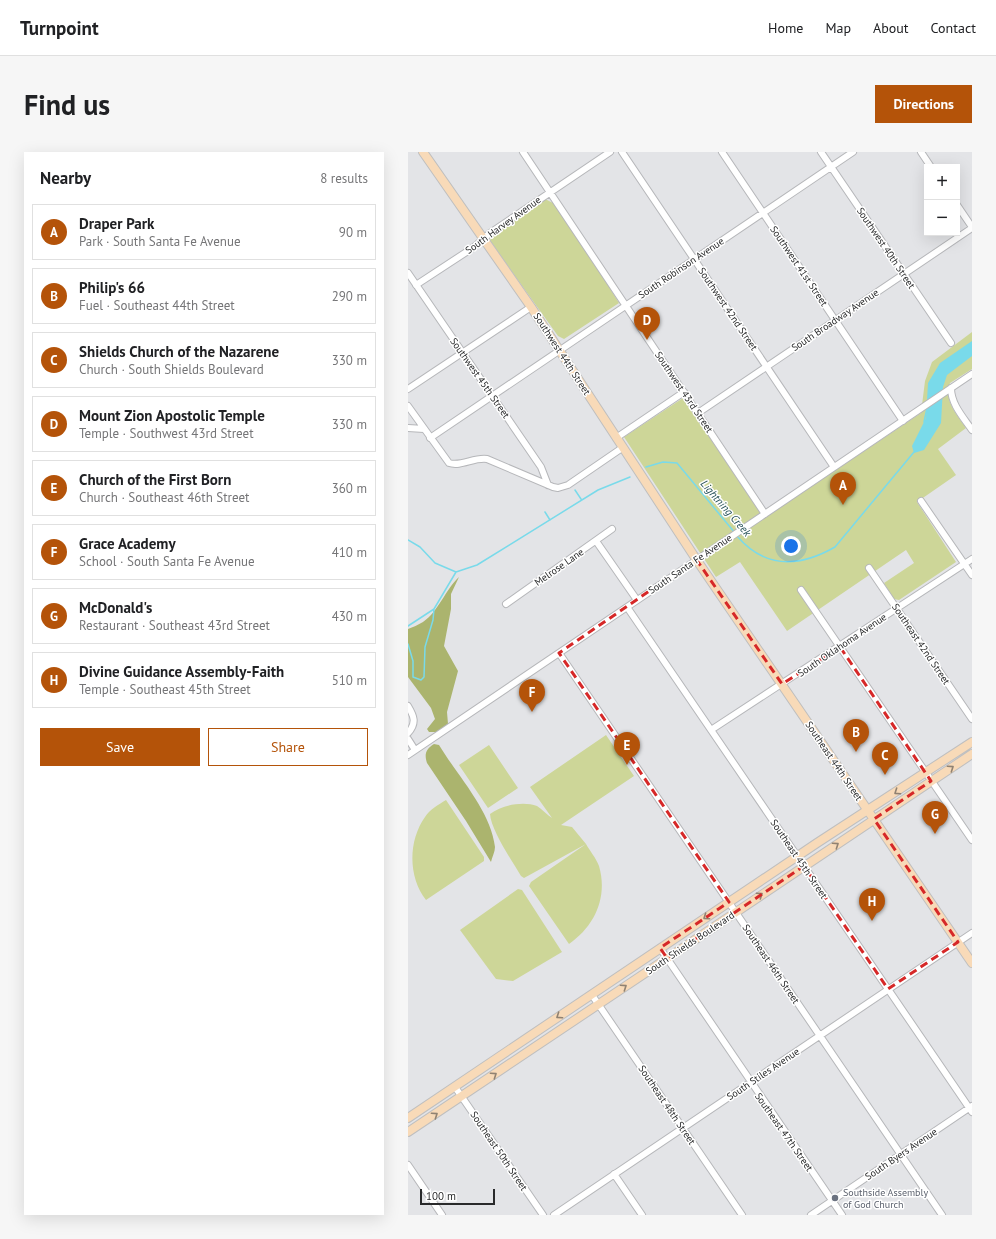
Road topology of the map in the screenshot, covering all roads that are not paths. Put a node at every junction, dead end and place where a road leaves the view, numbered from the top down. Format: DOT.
graph roads {
  1 [pos="423,152"];
  2 [pos="523,152"];
  3 [pos="610,152"];
  4 [pos="622,152"];
  5 [pos="722,152"];
  6 [pos="821,152"];
  7 [pos="852,152"];
  8 [pos="921,152"];
  9 [pos="929,164"];
  10 [pos="831,166"];
  11 [pos="549,192"];
  12 [pos="960,210"];
  13 [pos="762,213"];
  14 [pos="972,228"];
  15 [pos="482,239"];
  16 [pos="694,259"];
  17 [pos="408,273"];
  18 [pos="904,274"];
  19 [pos="416,285"];
  20 [pos="626,305"];
  21 [pos="531,307"];
  22 [pos="835,320"];
  23 [pos="951,343"];
  24 [pos="559,350"];
  25 [pos="463,353"];
  26 [pos="767,366"];
  27 [pos="972,374"];
  28 [pos="951,388"];
  29 [pos="408,389"];
  30 [pos="684,392"];
  31 [pos="493,395"];
  32 [pos="408,406"];
  33 [pos="698,413"];
  34 [pos="902,421"];
  35 [pos="408,428"];
  36 [pos="424,429"];
  37 [pos="972,430"];
  38 [pos="430,438"];
  39 [pos="616,438"];
  40 [pos="622,448"];
  41 [pos="834,467"];
  42 [pos="548,485"];
  43 [pos="921,501"];
  44 [pos="765,514"];
  45 [pos="612,529"];
  46 [pos="596,541"];
  47 [pos="696,559"];
  48 [pos="972,559"];
  49 [pos="965,564"];
  50 [pos="869,568"];
  51 [pos="972,575"];
  52 [pos="801,590"];
  53 [pos="637,600"];
  54 [pos="506,604"];
  55 [pos="627,607"];
  56 [pos="896,608"];
  57 [pos="840,647"];
  58 [pos="559,653"];
  59 [pos="782,684"];
  60 [pos="408,706"];
  61 [pos="972,719"];
  62 [pos="711,730"];
  63 [pos="408,733"];
  64 [pos="408,739"];
  65 [pos="972,742"];
  66 [pos="415,750"];
  67 [pos="972,754"];
  68 [pos="408,755"];
  69 [pos="926,773"];
  70 [pos="932,781"];
  71 [pos="868,811"];
  72 [pos="874,819"];
  73 [pos="972,840"];
  74 [pos="797,857"];
  75 [pos="804,866"];
  76 [pos="729,902"];
  77 [pos="736,912"];
  78 [pos="972,933"];
  79 [pos="958,942"];
  80 [pos="660,948"];
  81 [pos="667,958"];
  82 [pos="972,963"];
  83 [pos="888,989"];
  84 [pos="592,994"];
  85 [pos="599,1004"];
  86 [pos="819,1036"];
  87 [pos="750,1082"];
  88 [pos="455,1087"];
  89 [pos="462,1097"];
  90 [pos="971,1108"];
  91 [pos="408,1118"];
  92 [pos="682,1128"];
  93 [pos="408,1132"];
  94 [pos="901,1154"];
  95 [pos="408,1165"];
  96 [pos="614,1174"];
  97 [pos="832,1200"];
  98 [pos="442,1215"];
  99 [pos="543,1215"];
  100 [pos="554,1215"];
  101 [pos="642,1215"];
  102 [pos="742,1215"];
  103 [pos="811,1215"];
  104 [pos="842,1215"];
  105 [pos="942,1215"];
  1 -- 15 [label="main road, Southwest 44th Street"];
  2 -- 11 [label="street, Southwest 43rd Street"];
  3 -- 11 [label="street, South Harvey Avenue"];
  4 -- 16 [label="street, Southwest 42nd Street"];
  5 -- 13 [label="street, Southwest 41st Street"];
  6 -- 10 [label="street, Southwest 40th Street"];
  7 -- 10 [label="street, South Robinson Avenue"];
  8 -- 9 [label="street"];
  10 -- 13 [label="street, South Robinson Avenue"];
  10 -- 18 [label="street, Southwest 40th Street"];
  11 -- 15 [label="street, South Harvey Avenue"];
  11 -- 20 [label="street, Southwest 43rd Street"];
  12 -- 14 [label="street"];
  13 -- 16 [label="street, South Robinson Avenue"];
  13 -- 22 [label="street, Southwest 41st Street"];
  14 -- 18 [label="street, South Broadway Avenue"];
  15 -- 19 [label="street, South Harvey Avenue"];
  15 -- 21 [label="main road, Southwest 44th Street"];
  16 -- 20 [label="street, South Robinson Avenue"];
  16 -- 26 [label="street, Southwest 42nd Street"];
  17 -- 19 [label="street, Southwest 45th Street"];
  18 -- 22 [label="street, South Broadway Avenue"];
  18 -- 23 [label="street, Southwest 40th Street"];
  19 -- 25 [label="street, Southwest 45th Street"];
  20 -- 24 [label="street, South Robinson Avenue"];
  20 -- 30 [label="street, Southwest 43rd Street"];
  21 -- 24 [label="main road, Southwest 44th Street"];
  21 -- 25 [label="street"];
  22 -- 26 [label="street, South Broadway Avenue"];
  22 -- 34 [label="street, Southwest 41st Street"];
  24 -- 31 [label="street, South Robinson Avenue"];
  24 -- 39 [label="main road, Southwest 44th Street"];
  25 -- 29 [label="street"];
  25 -- 31 [label="street, Southwest 45th Street"];
  26 -- 33 [label="street, South Broadway Avenue"];
  26 -- 41 [label="street, Southwest 42nd Street"];
  27 -- 28 [label="street, South Santa Fe Avenue"];
  28 -- 34 [label="street, South Santa Fe Avenue"];
  28 -- 37 [label="street"];
  30 -- 33 [label="street, Southwest 43rd Street"];
  30 -- 39 [label="street"];
  31 -- 38 [label="street, South Robinson Avenue"];
  31 -- 42 [label="street, Southwest 45th Street"];
  32 -- 36 [label="street"];
  33 -- 44 [label="street, Southwest 43rd Street"];
  34 -- 41 [label="street, South Santa Fe Avenue"];
  35 -- 36 [label="street"];
  36 -- 38 [label="street"];
  38 -- 42 [label="street"];
  39 -- 40 [label="main road, Southwest 44th Street"];
  40 -- 42 [label="street"];
  40 -- 47 [label="main road, Southwest 44th Street"];
  41 -- 44 [label="street, South Santa Fe Avenue"];
  43 -- 49 [label="street"];
  44 -- 47 [label="street, South Santa Fe Avenue"];
  45 -- 46 [label="street, Melrose Lane"];
  46 -- 53 [label="street"];
  46 -- 54 [label="street, Melrose Lane"];
  47 -- 53 [label="street, South Santa Fe Avenue"];
  47 -- 59 [label="main road, Southeast 44th Street"];
  48 -- 49 [label="street, South Oklahoma Avenue"];
  49 -- 51 [label="street"];
  49 -- 56 [label="street, South Oklahoma Avenue"];
  50 -- 56 [label="street, Southeast 42nd Street"];
  52 -- 57 [label="street"];
  53 -- 55 [label="street, South Santa Fe Avenue"];
  55 -- 58 [label="street, South Santa Fe Avenue"];
  55 -- 62 [label="street, Southeast 45th Street"];
  56 -- 57 [label="street, South Oklahoma Avenue"];
  56 -- 61 [label="street, Southeast 42nd Street"];
  57 -- 59 [label="street, South Oklahoma Avenue"];
  57 -- 69 [label="street"];
  58 -- 66 [label="street, South Santa Fe Avenue"];
  58 -- 76 [label="street, Southeast 46th Street"];
  59 -- 62 [label="street, South Oklahoma Avenue"];
  59 -- 71 [label="main road, Southeast 44th Street"];
  60 -- 63 [label="street"];
  62 -- 74 [label="street, Southeast 45th Street"];
  64 -- 66 [label="street"];
  65 -- 69 [label="main road, South Shields Boulevard"];
  66 -- 68 [label="street, South Santa Fe Avenue"];
  70 -- 67 [label="main road, South Shields Boulevard, one-way"];
  69 -- 70 [label="street"];
  69 -- 71 [label="main road, South Shields Boulevard, one-way"];
  70 -- 72 [label="main road, South Shields Boulevard"];
  70 -- 73 [label="street"];
  71 -- 72 [label="main road, Southeast 44th Street"];
  71 -- 74 [label="main road, South Shields Boulevard"];
  75 -- 72 [label="main road, South Shields Boulevard, one-way"];
  72 -- 79 [label="main road, Southeast 44th Street"];
  74 -- 75 [label="street, Southeast 45th Street"];
  74 -- 76 [label="main road, South Shields Boulevard"];
  77 -- 75 [label="main road, South Shields Boulevard, one-way"];
  75 -- 83 [label="street, Southeast 45th Street"];
  76 -- 77 [label="street, Southeast 46th Street"];
  76 -- 80 [label="main road, South Shields Boulevard, one-way"];
  77 -- 81 [label="main road, South Shields Boulevard"];
  77 -- 86 [label="street, Southeast 46th Street"];
  78 -- 79 [label="street, South Stiles Avenue"];
  79 -- 82 [label="main road, Southeast 44th Street"];
  79 -- 83 [label="street, South Stiles Avenue"];
  80 -- 81 [label="street, Southeast 47th Street"];
  80 -- 84 [label="main road, South Shields Boulevard"];
  85 -- 81 [label="main road, South Shields Boulevard, one-way"];
  81 -- 87 [label="street, Southeast 47th Street"];
  83 -- 86 [label="street, South Stiles Avenue"];
  83 -- 90 [label="street, Southeast 45th Street"];
  84 -- 85 [label="street, Southeast 48th Street"];
  84 -- 88 [label="main road, South Shields Boulevard, one-way"];
  89 -- 85 [label="main road, South Shields Boulevard, one-way"];
  85 -- 92 [label="street, Southeast 48th Street"];
  86 -- 87 [label="street, South Stiles Avenue"];
  86 -- 94 [label="street, Southeast 46th Street"];
  87 -- 92 [label="street, South Stiles Avenue"];
  87 -- 97 [label="street, Southeast 47th Street"];
  88 -- 89 [label="street, Southeast 50th Street"];
  88 -- 91 [label="main road, South Shields Boulevard"];
  93 -- 89 [label="main road, South Shields Boulevard, one-way"];
  89 -- 99 [label="street, Southeast 50th Street"];
  90 -- 94 [label="street, South Byers Avenue"];
  92 -- 96 [label="street, South Stiles Avenue"];
  92 -- 102 [label="street, Southeast 48th Street"];
  94 -- 97 [label="street, South Byers Avenue"];
  94 -- 105 [label="street, Southeast 46th Street"];
  95 -- 98 [label="street"];
  96 -- 100 [label="street, South Stiles Avenue"];
  96 -- 101 [label="street"];
  97 -- 103 [label="street, South Byers Avenue"];
  97 -- 104 [label="street, Southeast 47th Street"];
}
